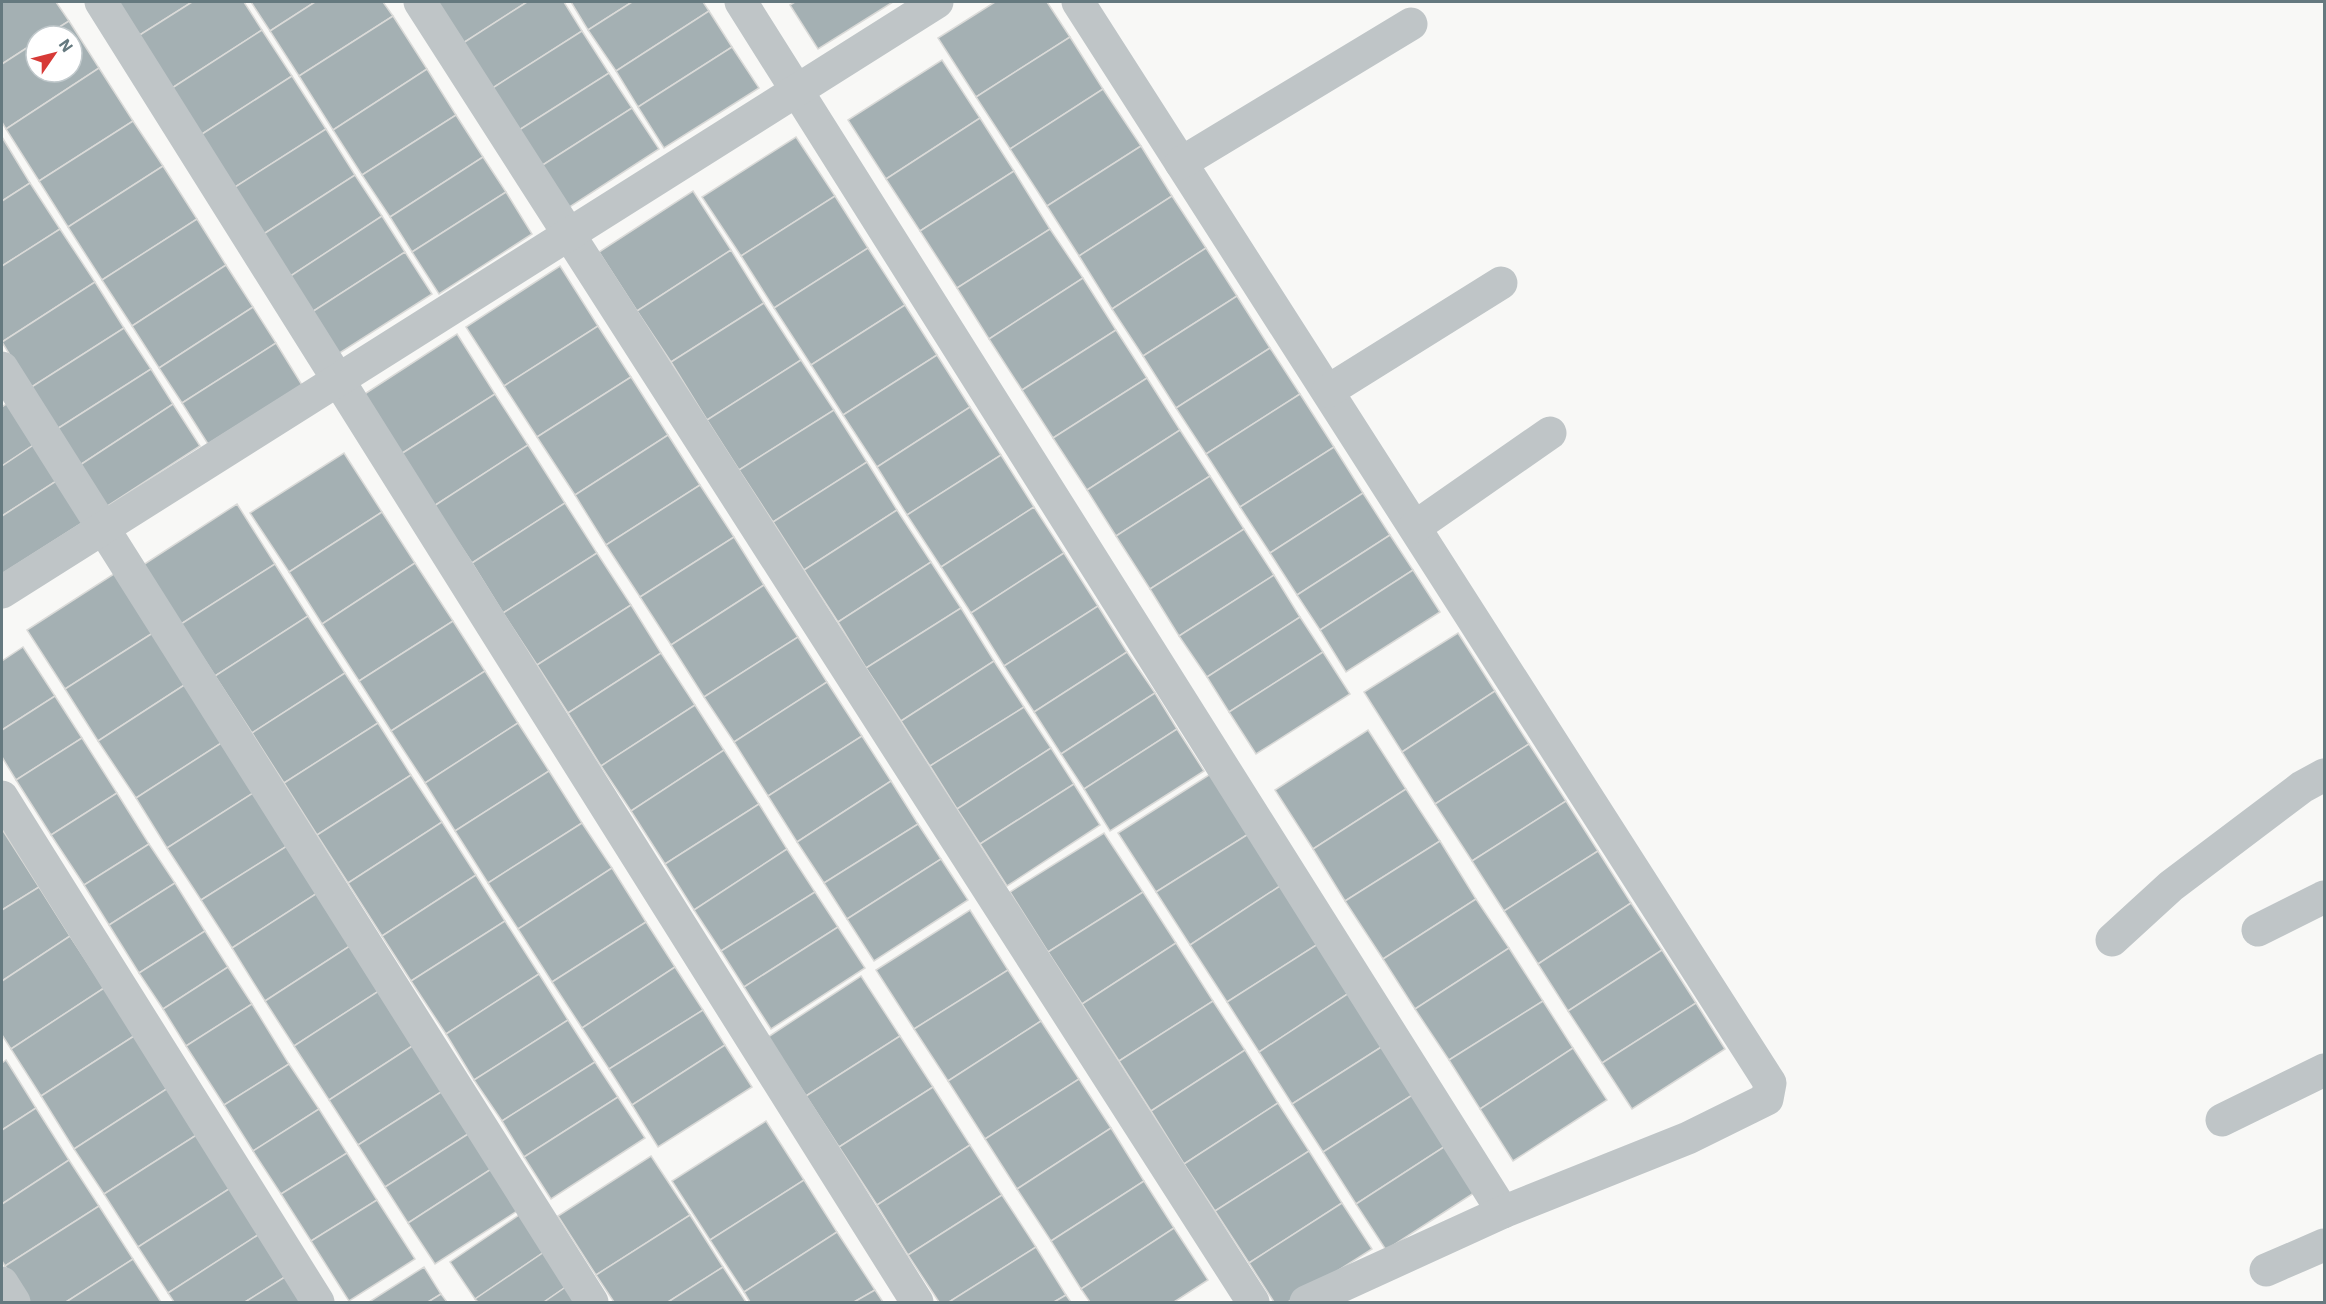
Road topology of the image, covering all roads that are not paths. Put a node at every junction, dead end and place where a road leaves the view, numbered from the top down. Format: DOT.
graph roads {
  1 [pos="101,2"];
  2 [pos="420,2"];
  3 [pos="741,2"];
  4 [pos="937,2"];
  5 [pos="1078,2"];
  6 [pos="1411,24"];
  7 [pos="797,90"];
  8 [pos="1181,163"];
  9 [pos="568,234"];
  10 [pos="1501,283"];
  11 [pos="2,368"];
  12 [pos="338,379"];
  13 [pos="1328,391"];
  14 [pos="1550,433"];
  15 [pos="1415,527"];
  16 [pos="103,528"];
  17 [pos="2,592"];
  18 [pos="2325,775"];
  19 [pos="2,797"];
  20 [pos="2325,897"];
  21 [pos="2258,930"];
  22 [pos="2112,940"];
  23 [pos="2325,1070"];
  24 [pos="2222,1120"];
  25 [pos="1503,1212"];
  26 [pos="2325,1245"];
  27 [pos="2266,1270"];
  28 [pos="2,1283"];
  29 [pos="14,1302"];
  30 [pos="318,1302"];
  31 [pos="592,1302"];
  32 [pos="917,1302"];
  33 [pos="1253,1302"];
  34 [pos="1306,1302"];
  1 -- 12 [label="street"];
  2 -- 9 [label="street"];
  3 -- 7 [label="street"];
  4 -- 7 [label="street"];
  5 -- 8 [label="street"];
  6 -- 8 [label="street"];
  7 -- 9 [label="street"];
  7 -- 25 [label="street"];
  8 -- 13 [label="street"];
  9 -- 12 [label="street"];
  9 -- 33 [label="street"];
  10 -- 13 [label="street"];
  11 -- 16 [label="street"];
  12 -- 16 [label="street"];
  12 -- 32 [label="street"];
  13 -- 15 [label="street"];
  14 -- 15 [label="street"];
  15 -- 25 [label="street"];
  16 -- 17 [label="street"];
  16 -- 31 [label="street"];
  18 -- 22 [label="street"];
  19 -- 30 [label="street"];
  20 -- 21 [label="street"];
  23 -- 24 [label="street"];
  25 -- 34 [label="street"];
  26 -- 27 [label="street"];
  28 -- 29 [label="street"];
}
